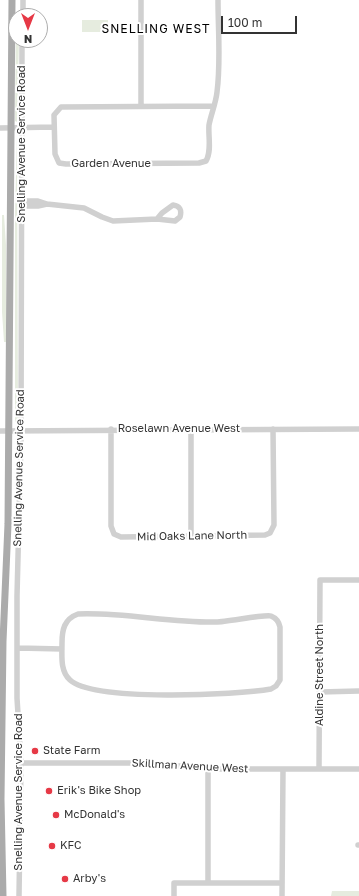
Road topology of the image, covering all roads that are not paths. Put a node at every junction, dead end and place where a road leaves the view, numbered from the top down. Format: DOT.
graph roads {
  1 [pos="12,0"];
  2 [pos="141,0"];
  3 [pos="218,0"];
  4 [pos="22,48"];
  5 [pos="141,106"];
  6 [pos="214,106"];
  7 [pos="54,127"];
  8 [pos="0,128"];
  9 [pos="11,128"];
  10 [pos="21,128"];
  11 [pos="21,203"];
  12 [pos="157,219"];
  13 [pos="359,428"];
  14 [pos="111,429"];
  15 [pos="191,429"];
  16 [pos="273,429"];
  17 [pos="0,431"];
  18 [pos="9,431"];
  19 [pos="21,431"];
  20 [pos="190,536"];
  21 [pos="359,580"];
  22 [pos="18,648"];
  23 [pos="62,649"];
  24 [pos="359,691"];
  25 [pos="320,692"];
  26 [pos="21,763"];
  27 [pos="208,769"];
  28 [pos="283,769"];
  29 [pos="320,769"];
  30 [pos="359,769"];
  31 [pos="208,882"];
  32 [pos="282,883"];
  33 [pos="3,896"];
  34 [pos="19,896"];
  35 [pos="174,896"];
  36 [pos="282,896"];
  1 -- 9 [label="main road"];
  2 -- 5 [label="street"];
  3 -- 6 [label="street"];
  4 -- 10 [label="street, Snelling Avenue Service Road"];
  5 -- 6 [label="street, Garden Avenue"];
  5 -- 7 [label="street, Garden Avenue"];
  6 -- 7 [label="street, Garden Avenue"];
  7 -- 10 [label="street"];
  8 -- 9 [label="street"];
  9 -- 10 [label="street"];
  9 -- 18 [label="main road"];
  10 -- 11 [label="street, Snelling Avenue Service Road"];
  11 -- 12 [label="street"];
  11 -- 19 [label="street, Snelling Avenue Service Road"];
  13 -- 16 [label="street, Roselawn Avenue West"];
  14 -- 15 [label="street, Roselawn Avenue West"];
  14 -- 19 [label="street, Roselawn Avenue West"];
  14 -- 20 [label="street, Mid Oaks Lane North"];
  15 -- 16 [label="street, Roselawn Avenue West"];
  15 -- 20 [label="street"];
  16 -- 20 [label="street, Mid Oaks Lane North"];
  17 -- 18 [label="street, Roselawn Avenue West"];
  18 -- 19 [label="street, Roselawn Avenue West"];
  18 -- 33 [label="main road"];
  19 -- 22 [label="street, Snelling Avenue Service Road"];
  21 -- 25 [label="street, Aldine Street North"];
  22 -- 23 [label="street"];
  22 -- 26 [label="street, Snelling Avenue Service Road"];
  23 -- 23 [label="street"];
  24 -- 25 [label="street"];
  25 -- 29 [label="street, Aldine Street North"];
  26 -- 27 [label="street, Skillman Avenue West"];
  26 -- 34 [label="street, Snelling Avenue Service Road"];
  27 -- 28 [label="street, Skillman Avenue West"];
  27 -- 31 [label="street"];
  28 -- 29 [label="street, Skillman Avenue West"];
  28 -- 32 [label="street"];
  29 -- 30 [label="street, Skillman Avenue West"];
  31 -- 32 [label="street"];
  31 -- 35 [label="street"];
  32 -- 36 [label="street"];
}
